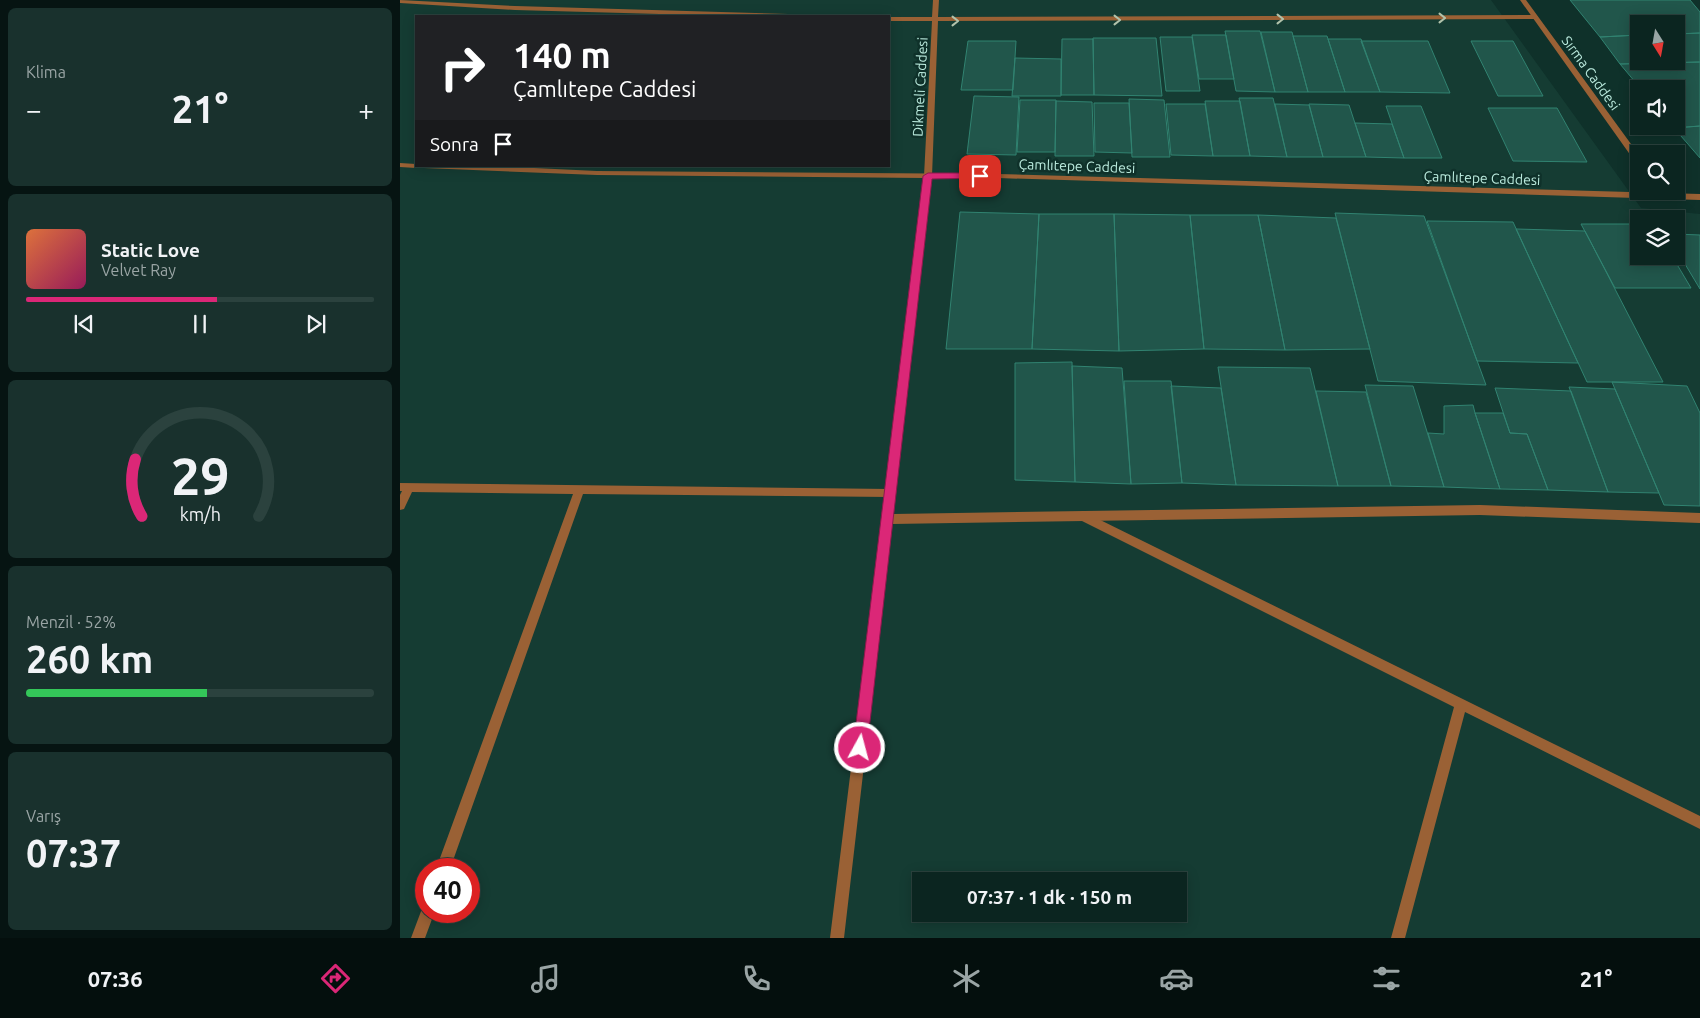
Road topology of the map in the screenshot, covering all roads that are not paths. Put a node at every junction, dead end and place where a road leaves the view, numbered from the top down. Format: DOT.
graph roads {
  1 [pos="936,0"];
  2 [pos="1523,0"];
  3 [pos="400,1"];
  4 [pos="754,15"];
  5 [pos="1536,17"];
  6 [pos="890,19"];
  7 [pos="936,21"];
  8 [pos="1630,148"];
  9 [pos="400,165"];
  10 [pos="415,166"];
  11 [pos="449,167"];
  12 [pos="928,176"];
  13 [pos="1630,193"];
  14 [pos="1685,196"];
  15 [pos="1700,197"];
  16 [pos="405,487"];
  17 [pos="580,489"];
  18 [pos="890,493"];
  19 [pos="400,506"];
  20 [pos="1082,516"];
  21 [pos="1700,518"];
  22 [pos="887,520"];
  23 [pos="1461,704"];
  24 [pos="1700,823"];
  25 [pos="447,858"];
  26 [pos="424,923"];
  27 [pos="418,938"];
  28 [pos="837,938"];
  29 [pos="1398,938"];
  1 -- 7 [label="street, Dikmeli Caddesi"];
  2 -- 5 [label="street, Sırma Caddesi"];
  3 -- 4 [label="street"];
  7 -- 5 [label="street, one-way"];
  5 -- 8 [label="street, Sırma Caddesi"];
  6 -- 7 [label="street"];
  7 -- 12 [label="street, Dikmeli Caddesi"];
  9 -- 10 [label="street"];
  11 -- 12 [label="street, Çamlıtepe Caddesi"];
  12 -- 13 [label="street, Çamlıtepe Caddesi"];
  12 -- 18 [label="street, Dikmeli Caddesi"];
  14 -- 15 [label="street, Çamlıtepe Caddesi"];
  16 -- 17 [label="street"];
  16 -- 19 [label="street"];
  17 -- 18 [label="street"];
  17 -- 25 [label="street"];
  18 -- 22 [label="street, Dikmeli Caddesi"];
  20 -- 21 [label="street"];
  20 -- 22 [label="street"];
  20 -- 23 [label="street"];
  22 -- 28 [label="street, Dikmeli Caddesi"];
  23 -- 24 [label="street"];
  23 -- 29 [label="street"];
  26 -- 27 [label="street"];
}
